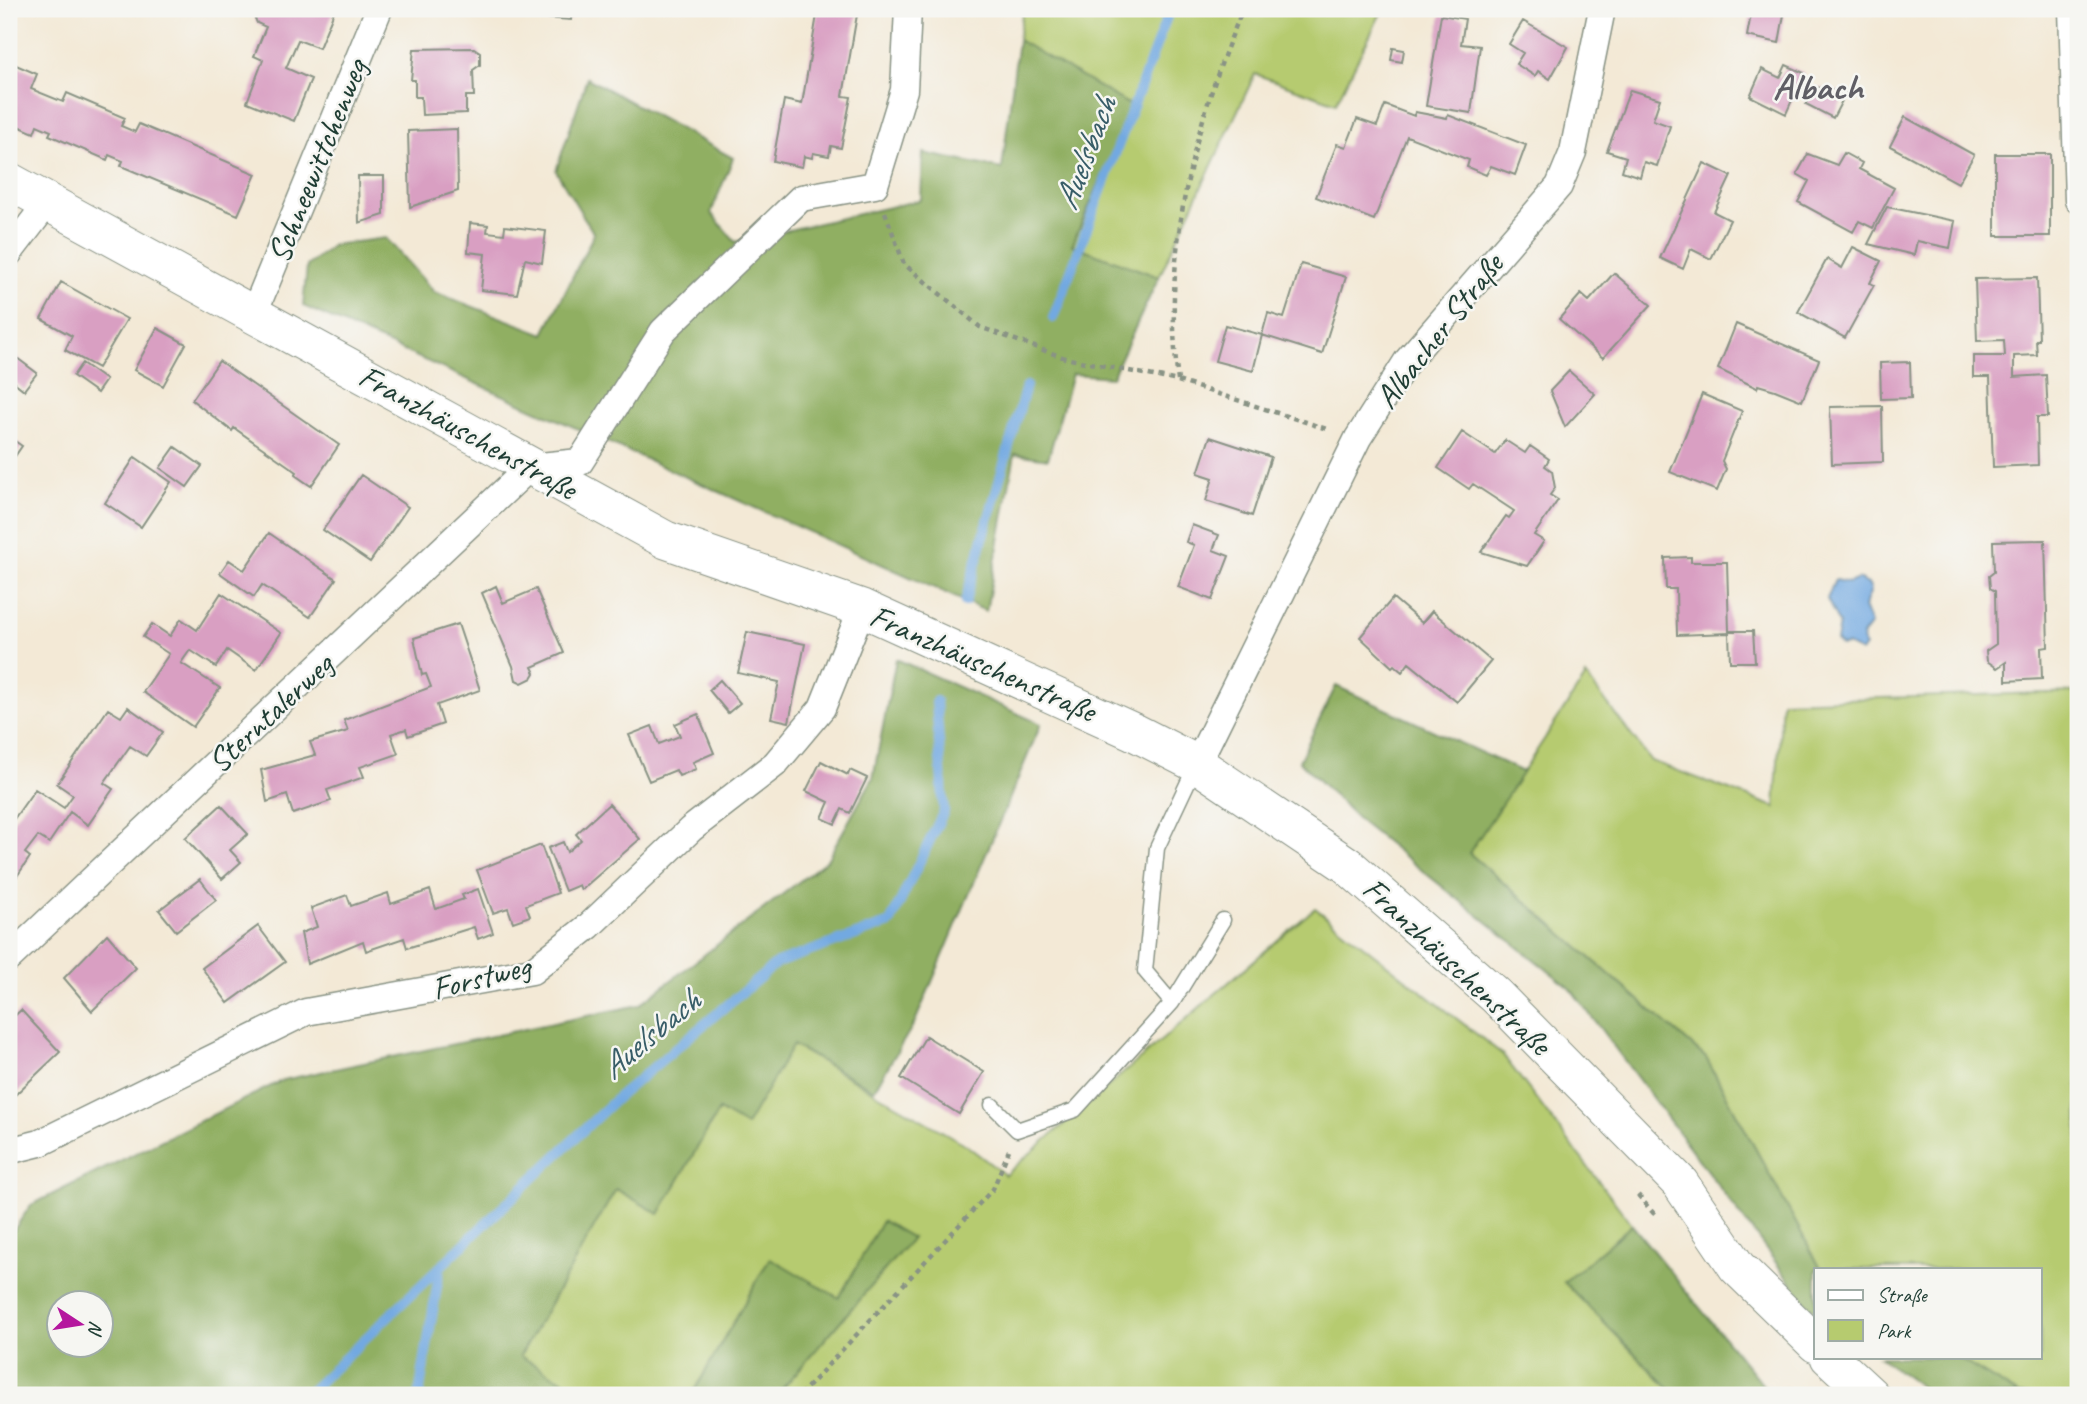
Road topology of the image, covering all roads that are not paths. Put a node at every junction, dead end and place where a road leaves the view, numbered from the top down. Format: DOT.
graph roads {
  1 [pos="379,9"];
  2 [pos="908,9"];
  3 [pos="1602,9"];
  4 [pos="2072,9"];
  5 [pos="9,181"];
  6 [pos="2078,200"];
  7 [pos="48,202"];
  8 [pos="9,253"];
  9 [pos="254,313"];
  10 [pos="530,467"];
  11 [pos="862,608"];
  12 [pos="1197,764"];
  13 [pos="1223,920"];
  14 [pos="9,958"];
  15 [pos="1172,1003"];
  16 [pos="992,1105"];
  17 [pos="9,1147"];
  18 [pos="1814,1342"];
  19 [pos="1830,1358"];
  20 [pos="1870,1395"];
  1 -- 9 [label="street, Schneewittchenweg"];
  2 -- 10 [label="street"];
  3 -- 12 [label="street, Albacher Straße"];
  4 -- 6 [label="street"];
  5 -- 7 [label="street, Franzhäuschenstraße"];
  7 -- 8 [label="street"];
  7 -- 9 [label="street, Franzhäuschenstraße"];
  9 -- 10 [label="street, Franzhäuschenstraße"];
  10 -- 11 [label="street, Franzhäuschenstraße"];
  10 -- 14 [label="street, Sterntalerweg"];
  11 -- 12 [label="street, Franzhäuschenstraße"];
  11 -- 17 [label="street, Forstweg"];
  12 -- 15 [label="lane"];
  12 -- 18 [label="street, Franzhäuschenstraße"];
  13 -- 15 [label="lane"];
  15 -- 16 [label="lane"];
  19 -- 20 [label="street"];
}
